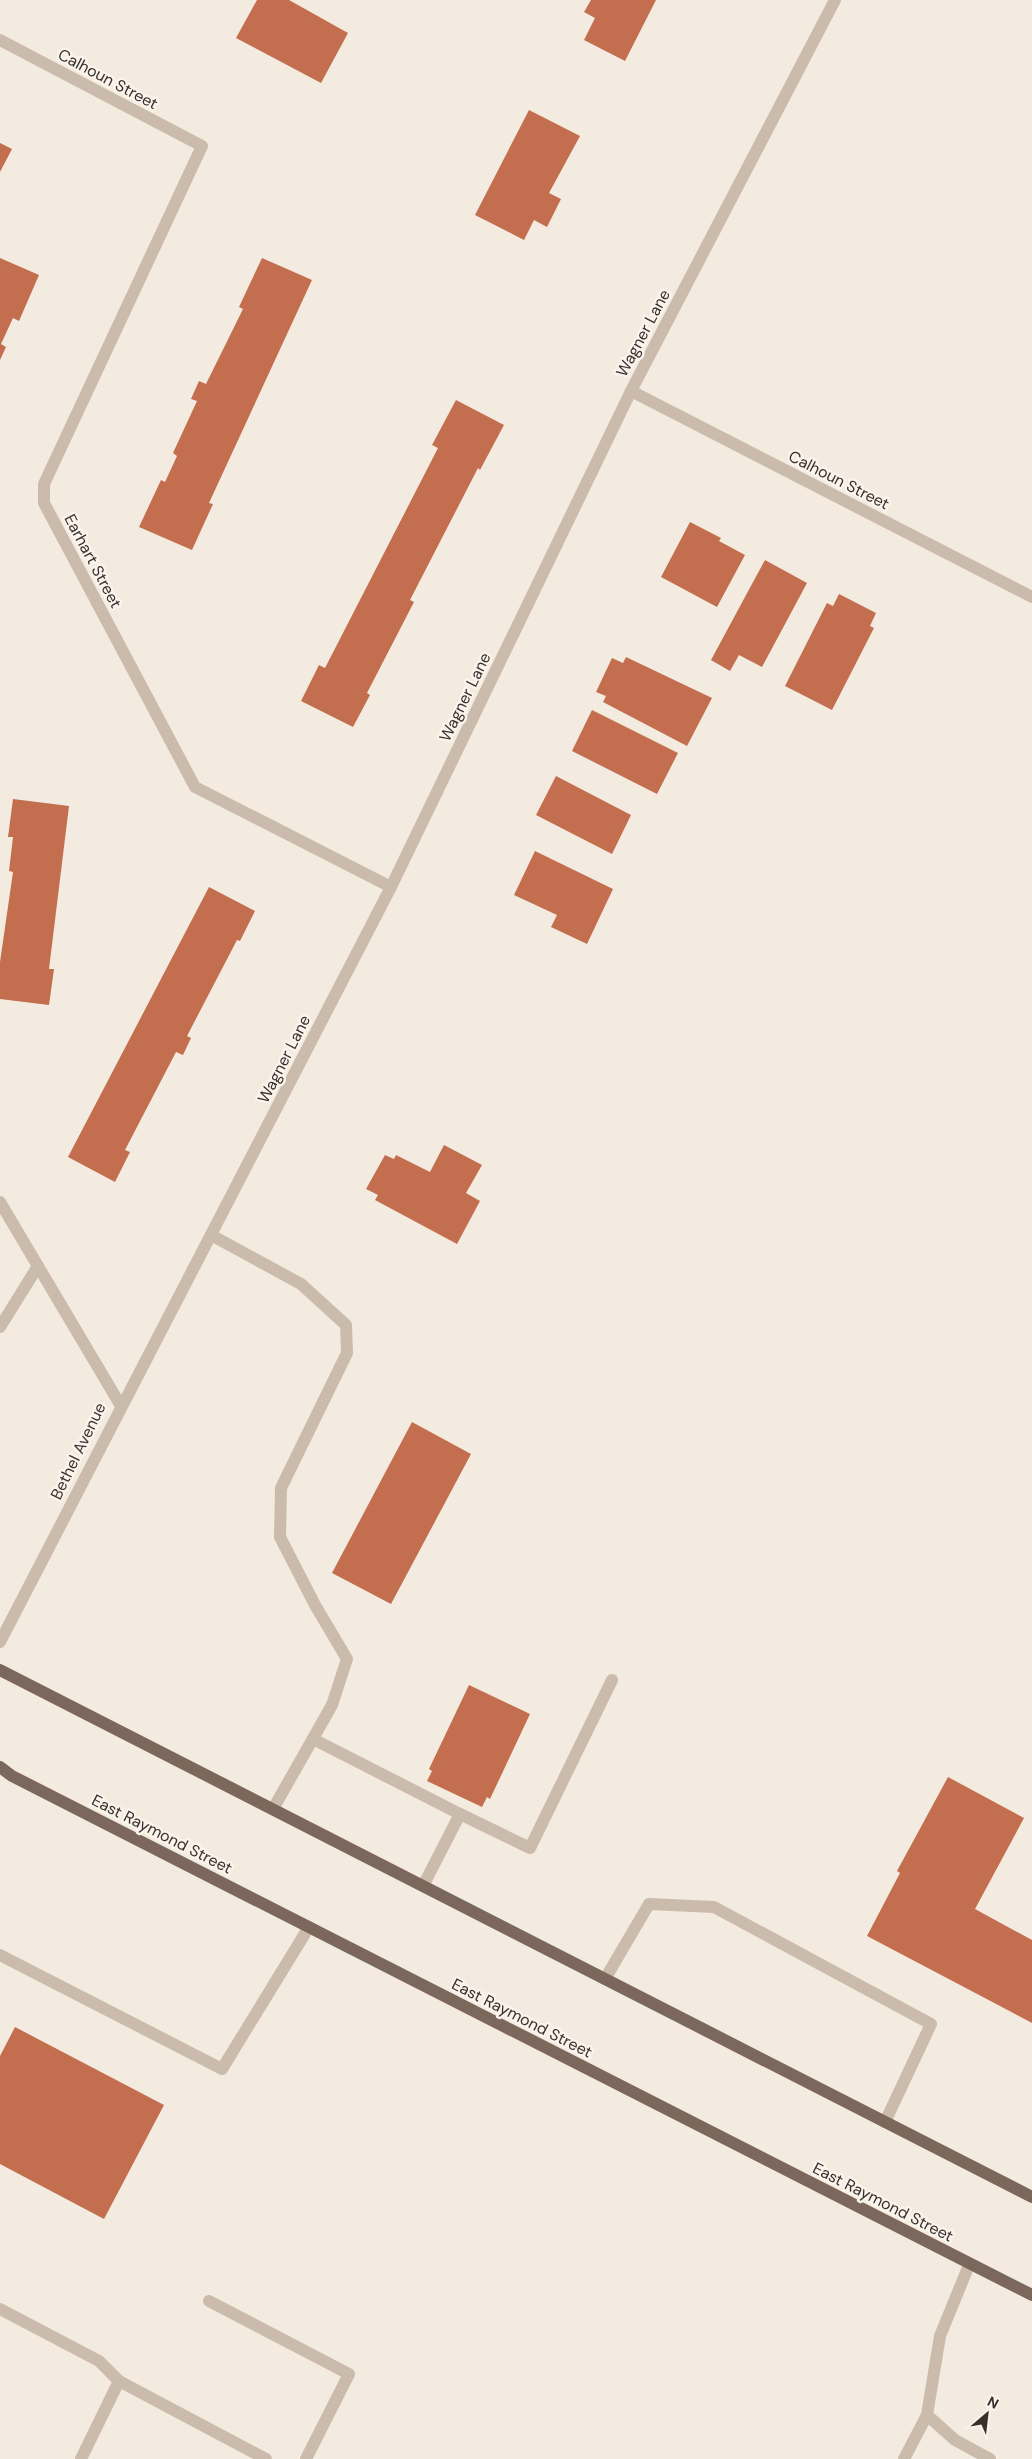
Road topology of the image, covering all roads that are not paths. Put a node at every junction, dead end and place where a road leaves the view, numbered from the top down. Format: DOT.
graph roads {
  1 [pos="835,0"];
  2 [pos="0,40"];
  3 [pos="202,146"];
  4 [pos="630,391"];
  5 [pos="1032,597"];
  6 [pos="391,887"];
  7 [pos="0,1202"];
  8 [pos="211,1235"];
  9 [pos="38,1266"];
  10 [pos="0,1327"];
  11 [pos="121,1406"];
  12 [pos="0,1642"];
  13 [pos="0,1670"];
  14 [pos="612,1680"];
  15 [pos="313,1738"];
  16 [pos="0,1767"];
  17 [pos="273,1809"];
  18 [pos="460,1814"];
  19 [pos="423,1886"];
  20 [pos="309,1928"];
  21 [pos="0,1955"];
  22 [pos="605,1979"];
  23 [pos="886,2122"];
  24 [pos="1032,2197"];
  25 [pos="969,2265"];
  26 [pos="1032,2295"];
  27 [pos="209,2301"];
  28 [pos="0,2309"];
  29 [pos="119,2381"];
  30 [pos="928,2415"];
  31 [pos="970,2455"];
  32 [pos="82,2459"];
  33 [pos="266,2459"];
  34 [pos="306,2459"];
  35 [pos="904,2459"];
  36 [pos="990,2459"];
  1 -- 4 [label="street, Wagner Lane"];
  2 -- 3 [label="street, Calhoun Street"];
  3 -- 6 [label="street, Earhart Street"];
  4 -- 5 [label="street, Calhoun Street"];
  4 -- 6 [label="street, Wagner Lane"];
  6 -- 8 [label="street, Wagner Lane"];
  7 -- 9 [label="street, Bethel Avenue"];
  8 -- 11 [label="street, Wagner Lane"];
  8 -- 15 [label="street"];
  9 -- 10 [label="street"];
  9 -- 11 [label="street, Bethel Avenue"];
  11 -- 12 [label="street, Bethel Avenue"];
  13 -- 17 [label="main road"];
  14 -- 18 [label="street"];
  15 -- 17 [label="street"];
  15 -- 18 [label="street"];
  16 -- 20 [label="main road, East Raymond Street"];
  17 -- 19 [label="main road"];
  18 -- 19 [label="street"];
  19 -- 22 [label="main road"];
  20 -- 21 [label="street"];
  20 -- 25 [label="main road, East Raymond Street"];
  22 -- 23 [label="main road"];
  22 -- 23 [label="street"];
  23 -- 24 [label="main road"];
  25 -- 26 [label="main road, East Raymond Street"];
  25 -- 30 [label="street"];
  27 -- 34 [label="street"];
  28 -- 29 [label="street"];
  29 -- 32 [label="street"];
  29 -- 33 [label="street"];
  30 -- 31 [label="street"];
  30 -- 35 [label="street"];
  31 -- 36 [label="street"];
}
